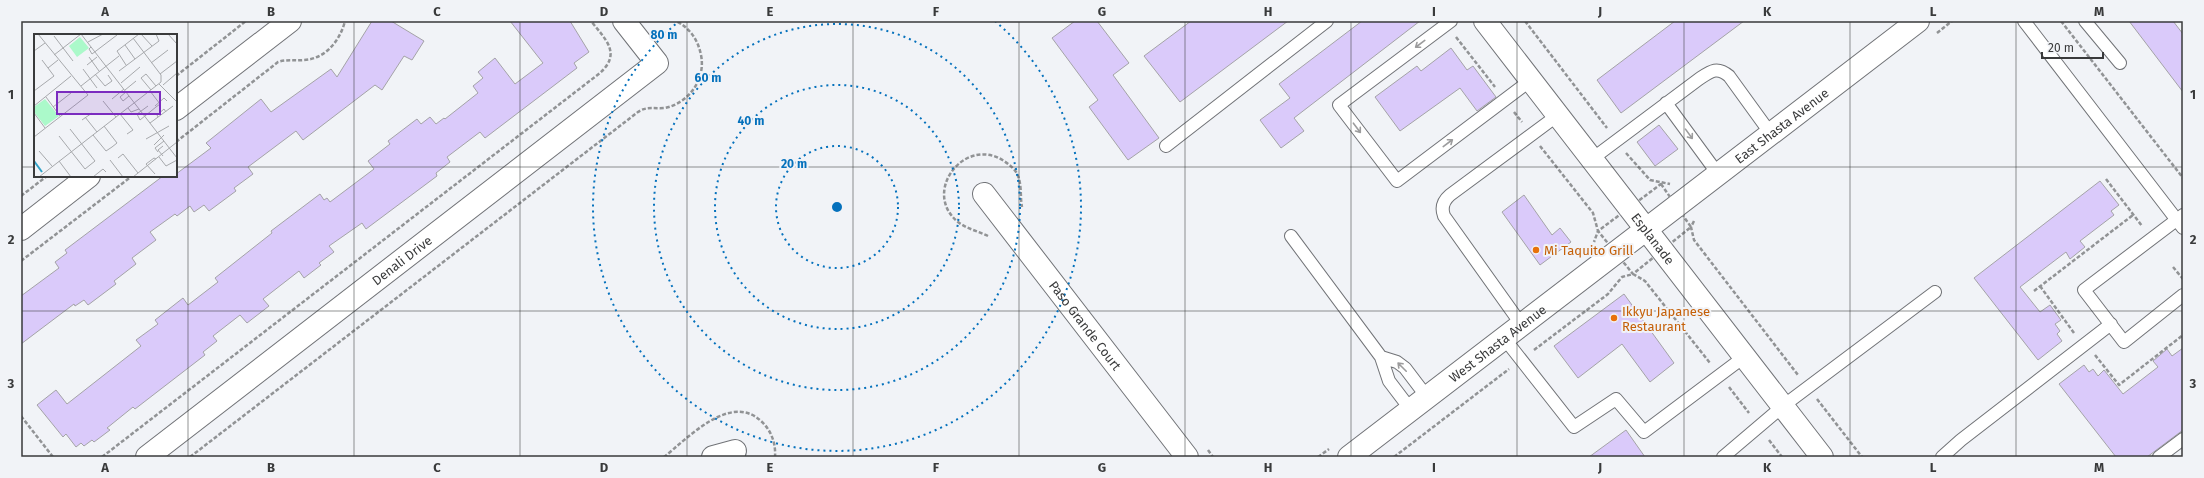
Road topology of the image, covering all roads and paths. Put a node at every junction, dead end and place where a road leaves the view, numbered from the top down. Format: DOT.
graph roads {
  1 [pos="246,21"];
  2 [pos="290,21"];
  3 [pos="344,21"];
  4 [pos="591,21"];
  5 [pos="624,21"];
  6 [pos="676,21"];
  7 [pos="1327,21"];
  8 [pos="1451,21"];
  9 [pos="1485,21"];
  10 [pos="1524,21"];
  11 [pos="1918,21"];
  12 [pos="2024,21"];
  13 [pos="2061,21"];
  14 [pos="2086,21"];
  15 [pos="2120,63"];
  16 [pos="177,75"];
  17 [pos="1531,80"];
  18 [pos="1666,103"];
  19 [pos="177,108"];
  20 [pos="1558,115"];
  21 [pos="1770,134"];
  22 [pos="1616,140"];
  23 [pos="177,141"];
  24 [pos="1166,146"];
  25 [pos="1592,159"];
  26 [pos="1718,174"];
  27 [pos="46,177"];
  28 [pos="88,177"];
  29 [pos="131,177"];
  30 [pos="2183,178"];
  31 [pos="2106,179"];
  32 [pos="1676,182"];
  33 [pos="984,194"];
  34 [pos="21,196"];
  35 [pos="2133,214"];
  36 [pos="2181,221"];
  37 [pos="21,229"];
  38 [pos="1646,229"];
  39 [pos="2144,229"];
  40 [pos="1291,236"];
  41 [pos="1694,240"];
  42 [pos="21,261"];
  43 [pos="2173,267"];
  44 [pos="2183,279"];
  45 [pos="2040,286"];
  46 [pos="2034,291"];
  47 [pos="1935,292"];
  48 [pos="2183,295"];
  49 [pos="2054,306"];
  50 [pos="1521,324"];
  51 [pos="2110,324"];
  52 [pos="1504,338"];
  53 [pos="1381,357"];
  54 [pos="1744,357"];
  55 [pos="1521,360"];
  56 [pos="1720,375"];
  57 [pos="1808,387"];
  58 [pos="1419,403"];
  59 [pos="1782,406"];
  60 [pos="21,416"];
  61 [pos="1758,427"];
  62 [pos="2183,439"];
  63 [pos="735,451"];
  64 [pos="53,457"];
  65 [pos="102,457"];
  66 [pos="147,457"];
  67 [pos="190,457"];
  68 [pos="713,457"];
  69 [pos="1187,457"];
  70 [pos="1349,457"];
  71 [pos="1394,457"];
  72 [pos="1723,457"];
  73 [pos="1782,457"];
  74 [pos="1822,457"];
  75 [pos="1862,457"];
  76 [pos="1942,457"];
  77 [pos="2159,457"];
  1 -- 16 [label="path"];
  2 -- 19 [label="street"];
  3 -- 23 [label="path"];
  4 -- 65 [label="path"];
  5 -- 66 [label="street, Denali Drive"];
  6 -- 67 [label="path"];
  7 -- 24 [label="lane"];
  8 -- 17 [label="lane, one-way"];
  9 -- 17 [label="street, Esplanade"];
  10 -- 22 [label="path"];
  11 -- 21 [label="street, East Shasta Avenue"];
  12 -- 36 [label="lane"];
  13 -- 30 [label="path"];
  14 -- 15 [label="lane"];
  17 -- 20 [label="street, Esplanade"];
  18 -- 21 [label="lane"];
  18 -- 22 [label="lane"];
  18 -- 26 [label="lane, one-way"];
  20 -- 25 [label="street, Esplanade"];
  20 -- 50 [label="lane"];
  21 -- 26 [label="street, East Shasta Avenue"];
  22 -- 25 [label="lane"];
  22 -- 32 [label="path"];
  25 -- 38 [label="street, Esplanade"];
  26 -- 38 [label="street, East Shasta Avenue"];
  27 -- 34 [label="path"];
  28 -- 37 [label="street"];
  29 -- 42 [label="path"];
  31 -- 35 [label="path"];
  33 -- 69 [label="street, Paso Grande Court"];
  35 -- 39 [label="path"];
  35 -- 45 [label="path"];
  36 -- 51 [label="lane"];
  38 -- 50 [label="street, West Shasta Avenue"];
  38 -- 54 [label="street, Esplanade"];
  40 -- 53 [label="lane"];
  41 -- 57 [label="path"];
  43 -- 44 [label="path"];
  45 -- 46 [label="path"];
  45 -- 49 [label="path"];
  47 -- 57 [label="lane"];
  48 -- 51 [label="lane"];
  50 -- 52 [label="street, West Shasta Avenue"];
  51 -- 76 [label="lane"];
  52 -- 55 [label="lane"];
  52 -- 58 [label="street, West Shasta Avenue"];
  53 -- 58 [label="lane"];
  58 -- 53 [label="lane, one-way"];
  54 -- 56 [label="lane"];
  54 -- 59 [label="street, Esplanade"];
  55 -- 56 [label="lane"];
  55 -- 56 [label="path"];
  55 -- 71 [label="path"];
  56 -- 61 [label="path"];
  57 -- 59 [label="lane"];
  57 -- 75 [label="path"];
  58 -- 70 [label="street, West Shasta Avenue"];
  59 -- 61 [label="lane"];
  59 -- 74 [label="street, Esplanade"];
  60 -- 64 [label="path"];
  61 -- 72 [label="lane"];
  61 -- 73 [label="path"];
  62 -- 77 [label="lane"];
  63 -- 68 [label="street"];
}
